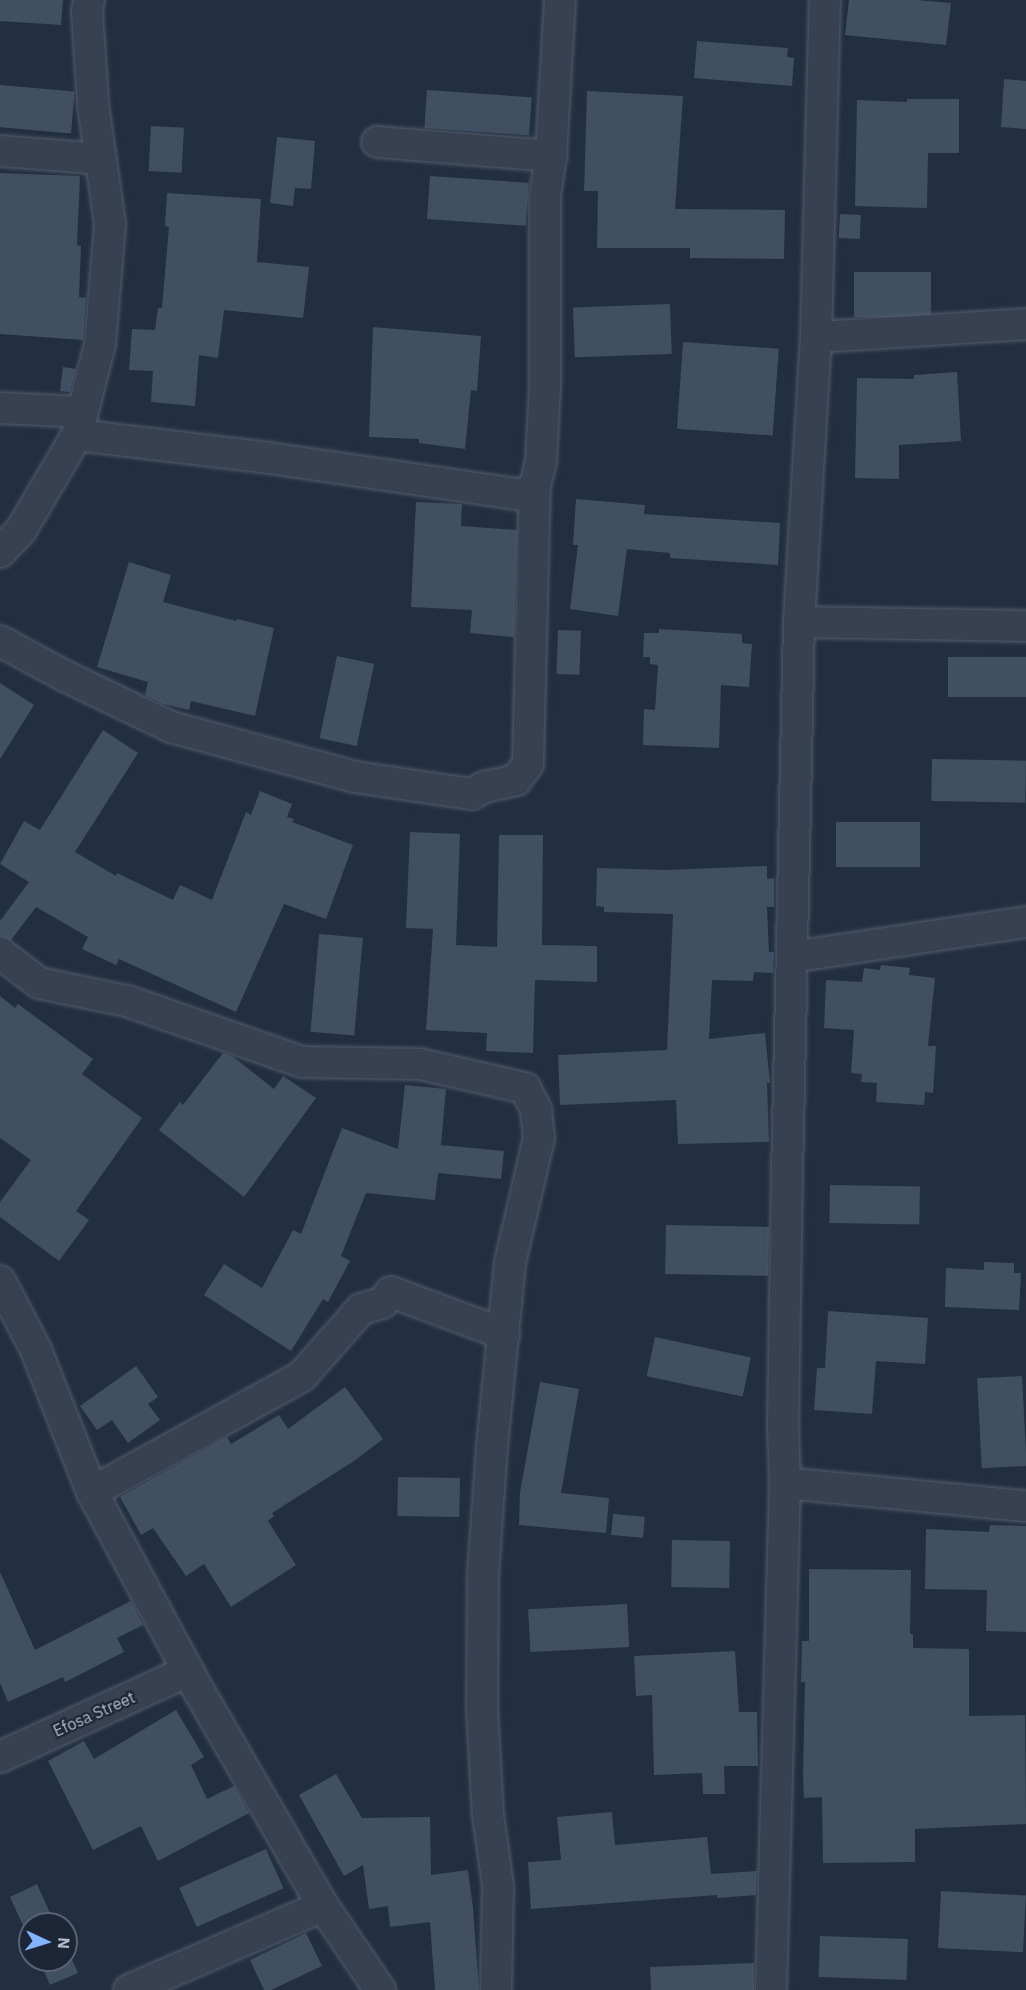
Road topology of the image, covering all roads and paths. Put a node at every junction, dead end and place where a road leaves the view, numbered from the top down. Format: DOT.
graph roads {
  1 [pos="89,0"];
  2 [pos="560,0"];
  3 [pos="825,0"];
  4 [pos="377,142"];
  5 [pos="0,151"];
  6 [pos="551,156"];
  7 [pos="101,159"];
  8 [pos="1026,324"];
  9 [pos="816,338"];
  10 [pos="0,408"];
  11 [pos="80,423"];
  12 [pos="535,487"];
  13 [pos="0,552"];
  14 [pos="799,622"];
  15 [pos="1026,626"];
  16 [pos="0,641"];
  17 [pos="1026,922"];
  18 [pos="0,953"];
  19 [pos="792,957"];
  20 [pos="0,1281"];
  21 [pos="504,1334"];
  22 [pos="786,1483"];
  23 [pos="92,1492"];
  24 [pos="1026,1506"];
  25 [pos="188,1671"];
  26 [pos="0,1757"];
  27 [pos="322,1906"];
  28 [pos="129,1990"];
  29 [pos="380,1990"];
  30 [pos="496,1990"];
  31 [pos="771,1990"];
  1 -- 7 [label="street"];
  2 -- 6 [label="street"];
  3 -- 9 [label="street"];
  4 -- 6 [label="street"];
  5 -- 7 [label="street"];
  6 -- 12 [label="street"];
  7 -- 11 [label="street"];
  8 -- 9 [label="street"];
  9 -- 14 [label="street"];
  10 -- 11 [label="street"];
  11 -- 12 [label="street"];
  11 -- 13 [label="street"];
  12 -- 16 [label="street"];
  14 -- 15 [label="street"];
  14 -- 19 [label="street"];
  17 -- 19 [label="street"];
  18 -- 21 [label="street"];
  19 -- 22 [label="street"];
  20 -- 23 [label="street"];
  21 -- 23 [label="street"];
  21 -- 30 [label="street"];
  22 -- 24 [label="street"];
  22 -- 31 [label="street"];
  23 -- 25 [label="street"];
  25 -- 26 [label="street, Efosa Street"];
  25 -- 27 [label="street"];
  27 -- 28 [label="street"];
  27 -- 29 [label="street"];
}
